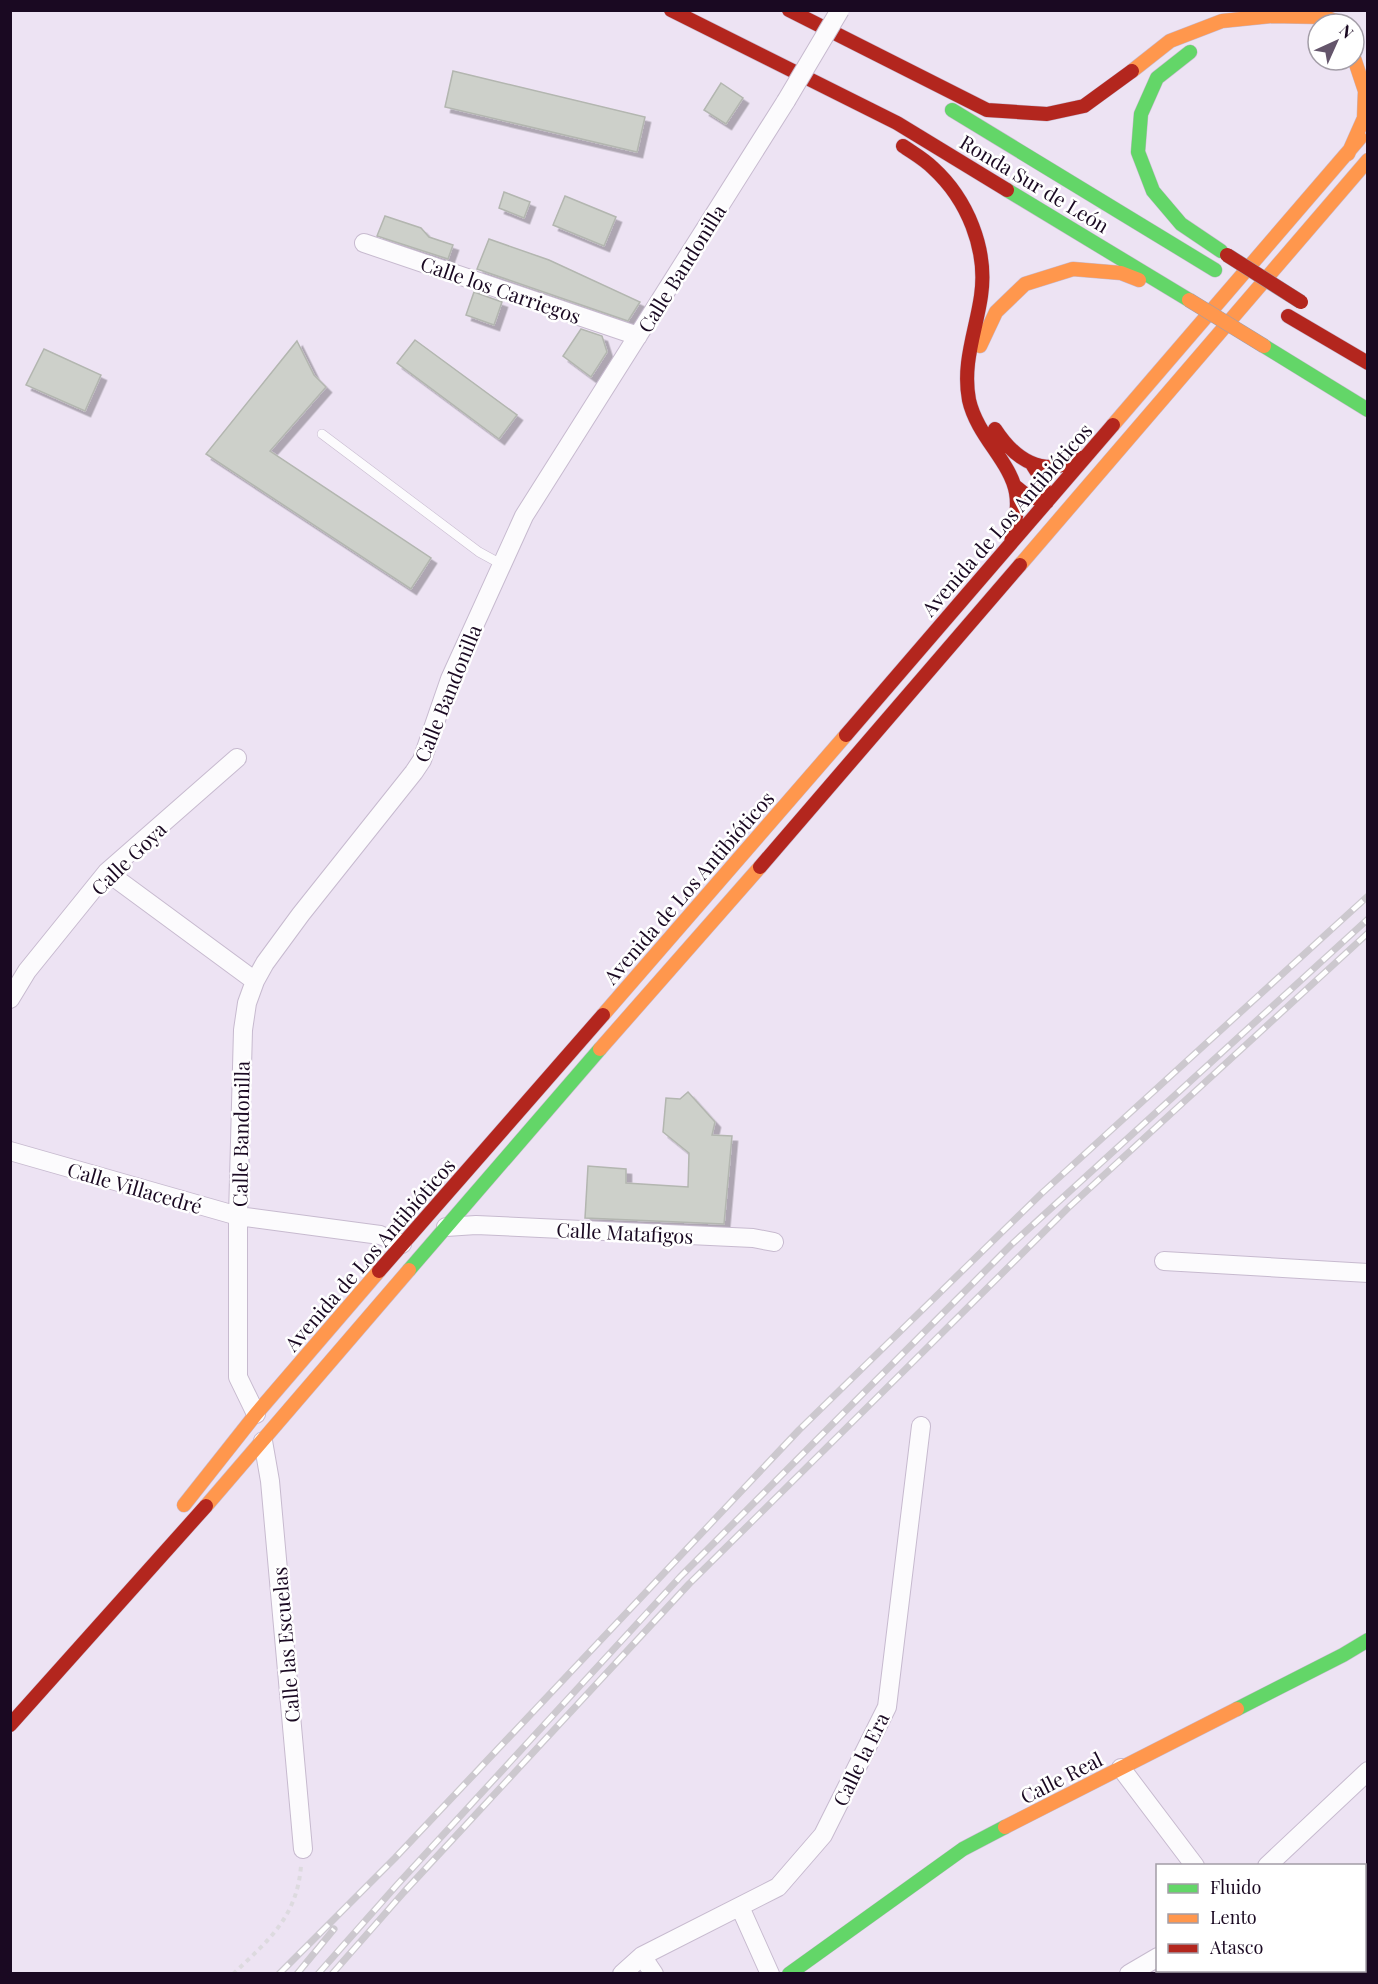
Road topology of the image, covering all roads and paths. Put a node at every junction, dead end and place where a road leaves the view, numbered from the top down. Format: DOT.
graph roads {
  1 [pos="671,10"];
  2 [pos="774,10"];
  3 [pos="789,10"];
  4 [pos="840,10"];
  5 [pos="1306,17"];
  6 [pos="1265,31"];
  7 [pos="1244,33"];
  8 [pos="1202,45"];
  9 [pos="1361,72"];
  10 [pos="831,90"];
  11 [pos="922,93"];
  12 [pos="943,105"];
  13 [pos="1368,129"];
  14 [pos="1368,144"];
  15 [pos="1348,154"];
  16 [pos="1368,160"];
  17 [pos="1303,234"];
  18 [pos="364,243"];
  19 [pos="1261,299"];
  20 [pos="1189,300"];
  21 [pos="1244,303"];
  22 [pos="1284,313"];
  23 [pos="1321,335"];
  24 [pos="638,336"];
  25 [pos="1368,363"];
  26 [pos="983,399"];
  27 [pos="1368,410"];
  28 [pos="992,421"];
  29 [pos="322,434"];
  30 [pos="1085,457"];
  31 [pos="1032,464"];
  32 [pos="1015,486"];
  33 [pos="1047,502"];
  34 [pos="1011,543"];
  35 [pos="501,564"];
  36 [pos="869,740"];
  37 [pos="237,758"];
  38 [pos="758,837"];
  39 [pos="108,872"];
  40 [pos="255,981"];
  41 [pos="10,999"];
  42 [pos="646,999"];
  43 [pos="596,1022"];
  44 [pos="10,1151"];
  45 [pos="470,1198"];
  46 [pos="238,1216"];
  47 [pos="476,1225"];
  48 [pos="446,1227"];
  49 [pos="774,1242"];
  50 [pos="402,1244"];
  51 [pos="1164,1261"];
  52 [pos="1368,1273"];
  53 [pos="325,1370"];
  54 [pos="291,1409"];
  55 [pos="256,1414"];
  56 [pos="921,1426"];
  57 [pos="263,1441"];
  58 [pos="174,1519"];
  59 [pos="152,1546"];
  60 [pos="1368,1640"];
  61 [pos="50,1680"];
  62 [pos="10,1725"];
  63 [pos="1121,1768"];
  64 [pos="1368,1771"];
  65 [pos="303,1849"];
  66 [pos="1193,1864"];
  67 [pos="1269,1864"];
  68 [pos="740,1907"];
  69 [pos="642,1956"];
  70 [pos="1156,1958"];
  71 [pos="233,1974"];
  72 [pos="622,1974"];
  73 [pos="654,1974"];
  74 [pos="770,1974"];
  75 [pos="789,1974"];
  76 [pos="1129,1974"];
  1 -- 10 [label="main road, Ronda Sur de León"];
  2 -- 11 [label="main road"];
  3 -- 5 [label="main road"];
  4 -- 24 [label="street, Calle Bandonilla, bridge"];
  6 -- 7 [label="main road"];
  8 -- 23 [label="main road, bridge"];
  9 -- 15 [label="main road"];
  10 -- 20 [label="main road, Ronda Sur de León"];
  10 -- 32 [label="main road"];
  12 -- 19 [label="main road, Ronda Sur de León"];
  13 -- 15 [label="main road, Avenida de Los Antibióticos"];
  14 -- 17 [label="main road"];
  15 -- 30 [label="main road, Avenida de Los Antibióticos"];
  16 -- 17 [label="main road, Avenida de Los Antibióticos"];
  17 -- 21 [label="main road, Avenida de Los Antibióticos"];
  18 -- 24 [label="street, Calle los Carriegos"];
  20 -- 26 [label="main road"];
  20 -- 27 [label="main road, Ronda Sur de León, bridge"];
  21 -- 33 [label="main road"];
  21 -- 36 [label="main road, Avenida de Los Antibióticos"];
  22 -- 23 [label="main road"];
  23 -- 25 [label="main road"];
  24 -- 35 [label="street, Calle Bandonilla"];
  28 -- 31 [label="main road"];
  29 -- 35 [label="lane"];
  30 -- 31 [label="main road"];
  30 -- 33 [label="main road, Avenida de Los Antibióticos"];
  31 -- 33 [label="main road"];
  32 -- 33 [label="main road"];
  32 -- 34 [label="main road"];
  33 -- 34 [label="main road, Avenida de Los Antibióticos"];
  33 -- 36 [label="main road"];
  34 -- 38 [label="main road, Avenida de Los Antibióticos"];
  35 -- 40 [label="street, Calle Bandonilla"];
  36 -- 42 [label="main road, Avenida de Los Antibióticos"];
  37 -- 39 [label="street, Calle Goya"];
  38 -- 42 [label="main road"];
  38 -- 43 [label="main road, Avenida de Los Antibióticos"];
  39 -- 40 [label="street"];
  39 -- 41 [label="street, Calle Goya"];
  40 -- 46 [label="street, Calle Bandonilla"];
  42 -- 43 [label="main road"];
  42 -- 45 [label="main road, Avenida de Los Antibióticos"];
  43 -- 50 [label="main road, Avenida de Los Antibióticos"];
  44 -- 46 [label="street, Calle Villacedré"];
  45 -- 47 [label="street"];
  45 -- 48 [label="main road, Avenida de Los Antibióticos"];
  46 -- 50 [label="street, Calle Villacedré"];
  46 -- 55 [label="street, Calle Bandonilla"];
  47 -- 48 [label="street, Calle Matafigos"];
  47 -- 49 [label="street, Calle Matafigos"];
  48 -- 50 [label="main road"];
  48 -- 53 [label="main road, Avenida de Los Antibióticos"];
  50 -- 53 [label="main road"];
  50 -- 55 [label="main road, Avenida de Los Antibióticos"];
  51 -- 52 [label="street"];
  53 -- 54 [label="main road, Avenida de Los Antibióticos"];
  54 -- 55 [label="main road"];
  54 -- 57 [label="main road, Avenida de Los Antibióticos"];
  55 -- 57 [label="main road"];
  55 -- 58 [label="main road, Avenida de Los Antibióticos"];
  56 -- 68 [label="street, Calle la Era"];
  57 -- 61 [label="main road, Avenida de Los Antibióticos"];
  57 -- 65 [label="street, Calle las Escuelas"];
  59 -- 61 [label="main road, Avenida de Los Antibióticos"];
  60 -- 63 [label="main road, Calle Real"];
  61 -- 62 [label="main road, Avenida de Los Antibióticos"];
  63 -- 66 [label="street"];
  63 -- 75 [label="main road, Calle Real"];
  64 -- 67 [label="street"];
  65 -- 71 [label="path"];
  68 -- 69 [label="street, Calle la Era"];
  68 -- 74 [label="street"];
  69 -- 72 [label="street, Calle la Era"];
  69 -- 73 [label="street"];
  70 -- 76 [label="street"];
}
